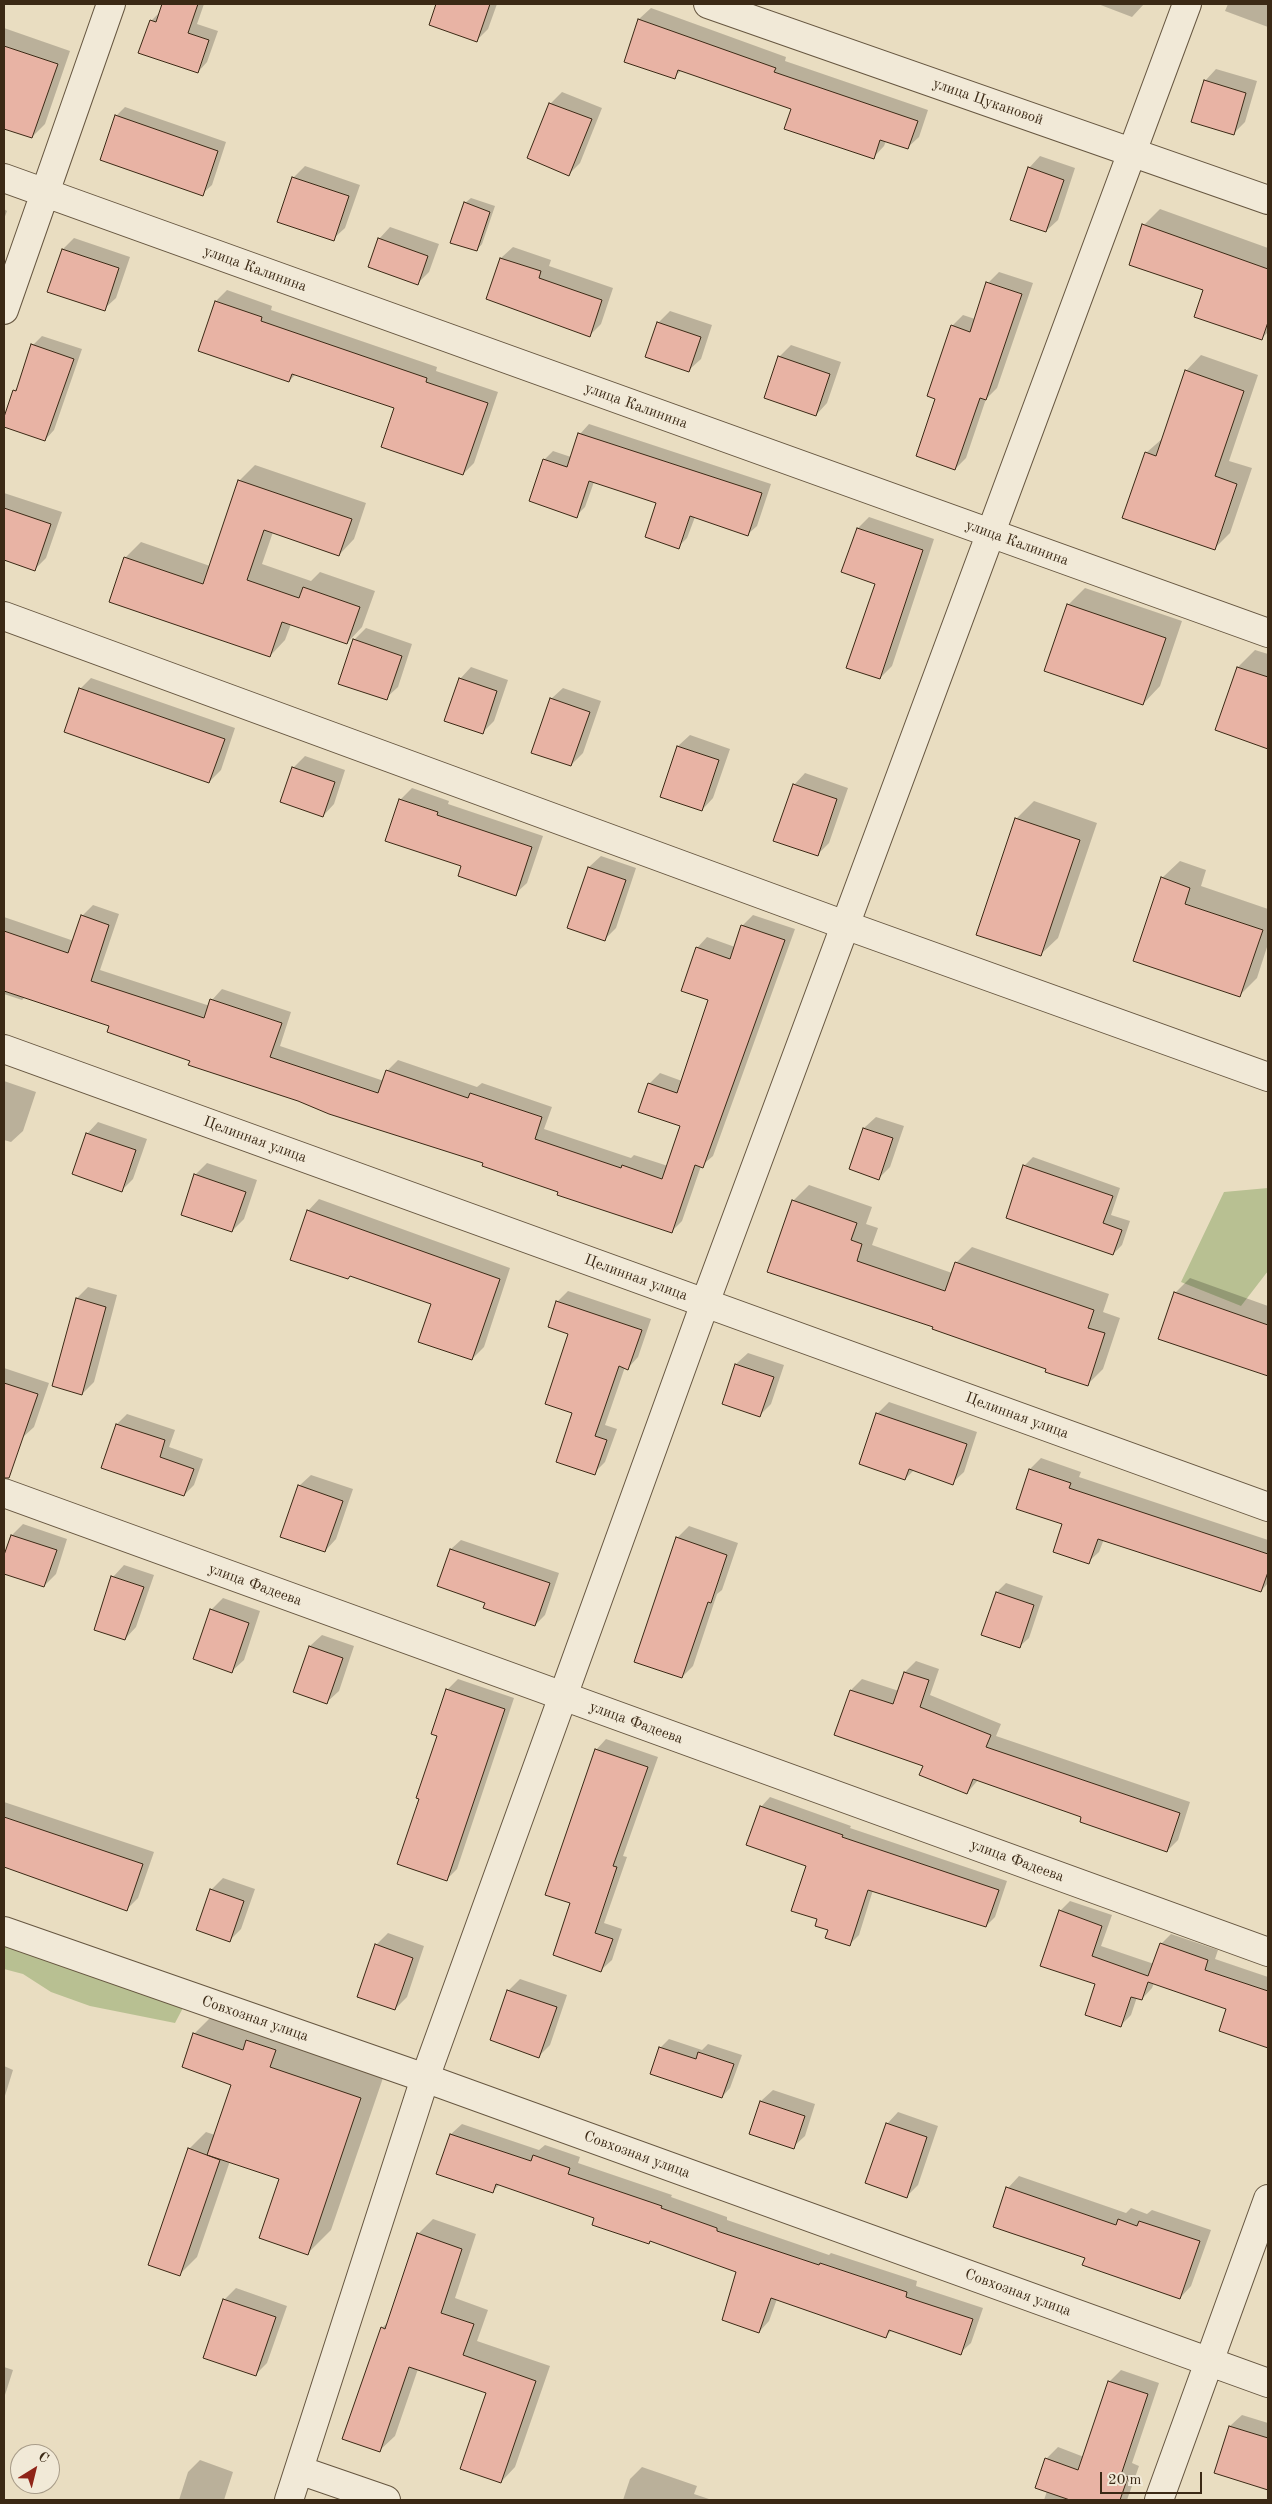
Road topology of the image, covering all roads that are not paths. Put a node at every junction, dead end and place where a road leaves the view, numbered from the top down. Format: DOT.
graph roads {
  1 [pos="111,4"];
  2 [pos="708,4"];
  3 [pos="1187,4"];
  4 [pos="762,13"];
  5 [pos="1131,152"];
  6 [pos="4,178"];
  7 [pos="45,193"];
  8 [pos="1268,200"];
  9 [pos="4,310"];
  10 [pos="990,533"];
  11 [pos="4,616"];
  12 [pos="1268,633"];
  13 [pos="845,925"];
  14 [pos="4,1048"];
  15 [pos="1268,1077"];
  16 [pos="705,1302"];
  17 [pos="4,1493"];
  18 [pos="1268,1507"];
  19 [pos="564,1697"];
  20 [pos="4,1931"];
  21 [pos="1268,1952"];
  22 [pos="425,2078"];
  23 [pos="1268,2199"];
  24 [pos="1208,2362"];
  25 [pos="1268,2384"];
  26 [pos="299,2470"];
  27 [pos="289,2500"];
  28 [pos="386,2500"];
  29 [pos="1159,2500"];
  1 -- 7 [label="street"];
  2 -- 4 [label="street, улица Цукановой"];
  3 -- 5 [label="street"];
  4 -- 5 [label="street, улица Цукановой"];
  5 -- 8 [label="street, улица Цукановой"];
  5 -- 10 [label="street"];
  6 -- 7 [label="street, улица Калинина"];
  7 -- 9 [label="street"];
  7 -- 10 [label="street, улица Калинина"];
  10 -- 12 [label="street, улица Калинина"];
  10 -- 13 [label="street"];
  11 -- 13 [label="street"];
  13 -- 15 [label="street"];
  13 -- 16 [label="street"];
  14 -- 16 [label="street, Целинная улица"];
  16 -- 18 [label="street, Целинная улица"];
  16 -- 19 [label="street"];
  17 -- 19 [label="street, улица Фадеева"];
  19 -- 21 [label="street, улица Фадеева"];
  19 -- 22 [label="street"];
  20 -- 22 [label="street, Совхозная улица"];
  22 -- 24 [label="street, Совхозная улица"];
  22 -- 26 [label="street"];
  23 -- 24 [label="street"];
  24 -- 25 [label="street, Совхозная улица"];
  24 -- 29 [label="street"];
  26 -- 27 [label="street"];
  26 -- 28 [label="street"];
}
